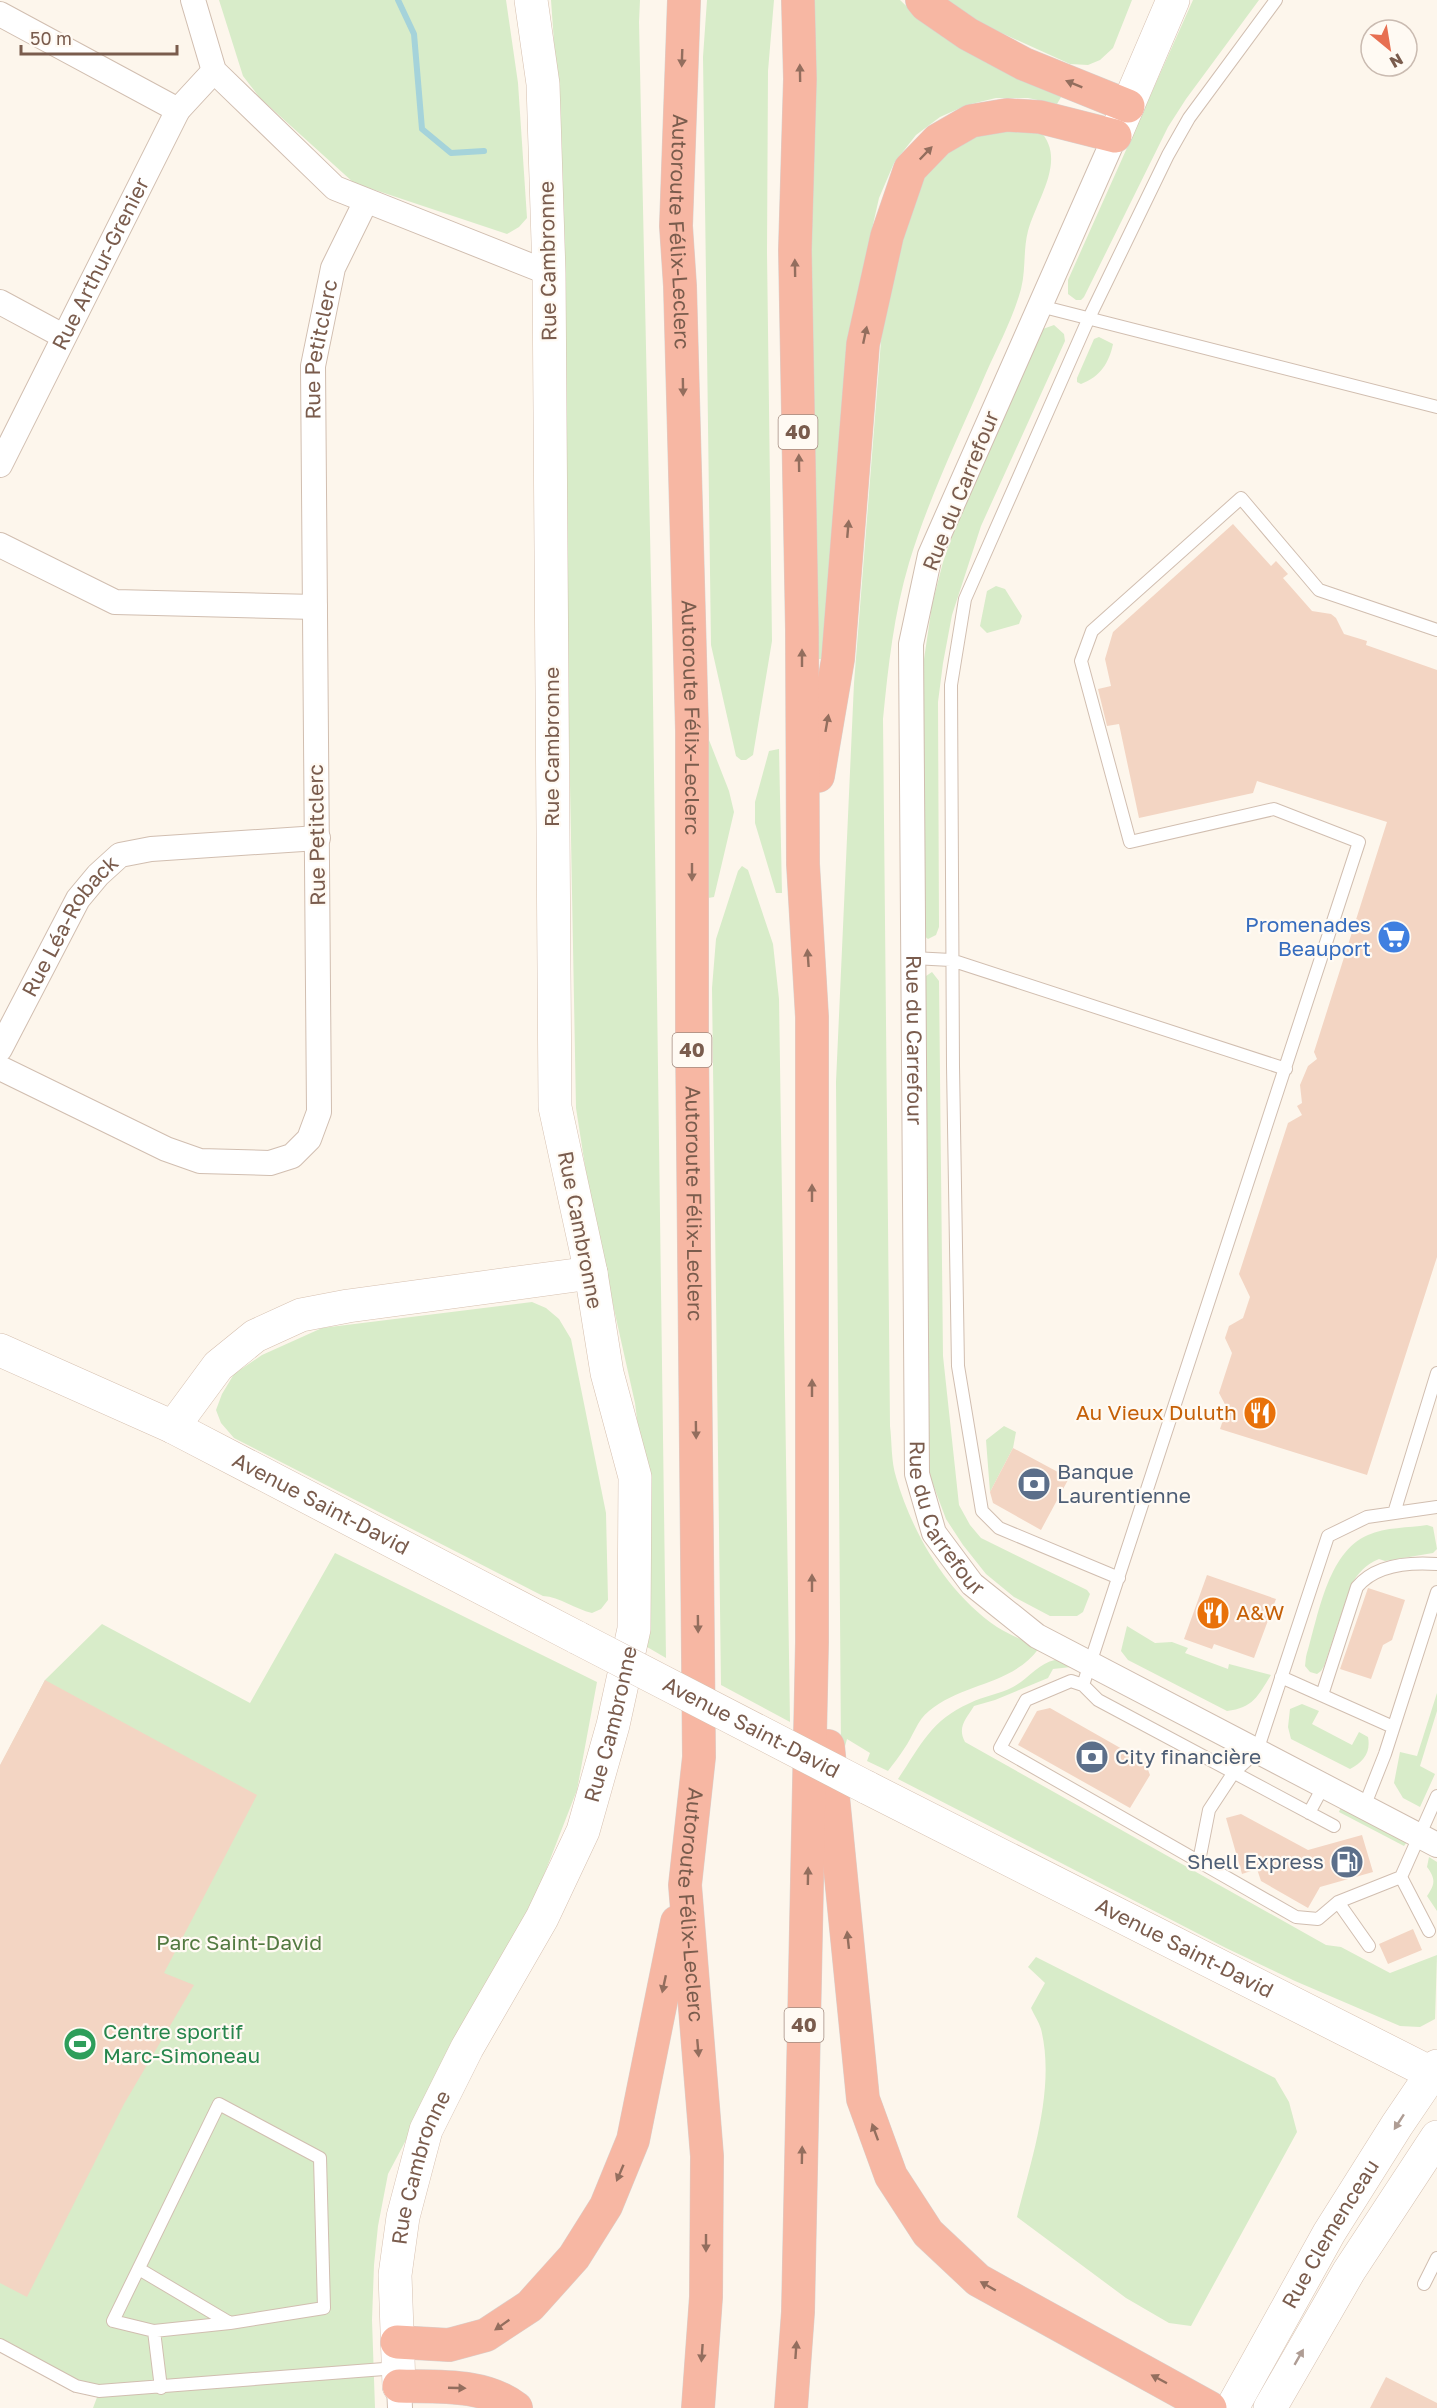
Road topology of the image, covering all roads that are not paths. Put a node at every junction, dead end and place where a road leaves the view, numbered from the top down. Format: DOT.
graph roads {
  1 [pos="193,0"];
  2 [pos="531,0"];
  3 [pos="684,0"];
  4 [pos="798,0"];
  5 [pos="922,0"];
  6 [pos="1173,0"];
  7 [pos="1275,0"];
  8 [pos="0,14"];
  9 [pos="214,71"];
  10 [pos="1128,106"];
  11 [pos="178,110"];
  12 [pos="1115,136"];
  13 [pos="366,201"];
  14 [pos="549,273"];
  15 [pos="0,302"];
  16 [pos="1040,306"];
  17 [pos="1088,320"];
  18 [pos="63,336"];
  19 [pos="1437,407"];
  20 [pos="0,465"];
  21 [pos="0,545"];
  22 [pos="315,607"];
  23 [pos="1437,630"];
  24 [pos="318,838"];
  25 [pos="803,864"];
  26 [pos="913,958"];
  27 [pos="951,960"];
  28 [pos="0,1049"];
  29 [pos="0,1068"];
  30 [pos="1286,1069"];
  31 [pos="591,1273"];
  32 [pos="0,1350"];
  33 [pos="1437,1373"];
  34 [pos="173,1427"];
  35 [pos="1437,1507"];
  36 [pos="1394,1513"];
  37 [pos="1437,1564"];
  38 [pos="1119,1578"];
  39 [pos="1437,1592"];
  40 [pos="813,1642"];
  41 [pos="1087,1674"];
  42 [pos="1281,1677"];
  43 [pos="1322,1695"];
  44 [pos="1394,1727"];
  45 [pos="1257,1750"];
  46 [pos="1234,1772"];
  47 [pos="1324,1785"];
  48 [pos="1437,1796"];
  49 [pos="1364,1807"];
  50 [pos="1310,1813"];
  51 [pos="1334,1826"];
  52 [pos="1428,1840"];
  53 [pos="1199,1861"];
  54 [pos="1401,1877"];
  55 [pos="685,1885"];
  56 [pos="1338,1902"];
  57 [pos="1429,1931"];
  58 [pos="1369,1946"];
  59 [pos="1435,2072"];
  60 [pos="1437,2137"];
  61 [pos="1437,2258"];
  62 [pos="139,2269"];
  63 [pos="1424,2284"];
  64 [pos="230,2323"];
  65 [pos="154,2331"];
  66 [pos="0,2345"];
  67 [pos="399,2376"];
  68 [pos="161,2388"];
  69 [pos="516,2408"];
  70 [pos="698,2408"];
  71 [pos="791,2408"];
  72 [pos="1210,2408"];
  73 [pos="1232,2408"];
  74 [pos="1270,2408"];
  1 -- 9 [label="street"];
  2 -- 14 [label="street, Rue Cambronne"];
  3 -- 55 [label="highway, Autoroute Félix-Leclerc / 40, one-way"];
  25 -- 4 [label="highway, 40, one-way"];
  10 -- 5 [label="highway, one-way"];
  6 -- 10 [label="street, Rue du Carrefour"];
  7 -- 17 [label="lane"];
  8 -- 11 [label="street"];
  9 -- 11 [label="street, Rue Arthur-Grenier"];
  9 -- 13 [label="street"];
  10 -- 12 [label="street, Rue du Carrefour"];
  11 -- 18 [label="street, Rue Arthur-Grenier"];
  12 -- 16 [label="street, Rue du Carrefour"];
  25 -- 12 [label="highway, one-way"];
  13 -- 14 [label="street"];
  13 -- 22 [label="street, Rue Petitclerc"];
  14 -- 31 [label="street, Rue Cambronne"];
  15 -- 18 [label="street"];
  16 -- 17 [label="lane"];
  16 -- 26 [label="street, Rue du Carrefour"];
  17 -- 19 [label="lane"];
  17 -- 27 [label="lane"];
  18 -- 20 [label="street, Rue Arthur-Grenier"];
  21 -- 22 [label="street"];
  22 -- 24 [label="street, Rue Petitclerc"];
  23 -- 30 [label="lane"];
  24 -- 28 [label="street, Rue Léa-Roback"];
  24 -- 29 [label="street, Rue Petitclerc"];
  40 -- 25 [label="highway, 40, one-way"];
  26 -- 27 [label="lane"];
  26 -- 41 [label="street, Rue du Carrefour"];
  27 -- 30 [label="lane"];
  27 -- 38 [label="lane"];
  30 -- 38 [label="lane"];
  31 -- 34 [label="street"];
  31 -- 67 [label="street, Rue Cambronne"];
  32 -- 34 [label="street, Avenue Saint-David"];
  33 -- 36 [label="lane"];
  34 -- 59 [label="street, Avenue Saint-David, bridge"];
  35 -- 36 [label="lane"];
  36 -- 42 [label="lane"];
  37 -- 43 [label="lane"];
  38 -- 41 [label="lane"];
  39 -- 44 [label="lane"];
  71 -- 40 [label="highway, 40, one-way"];
  72 -- 40 [label="highway, one-way"];
  41 -- 45 [label="street, Rue du Carrefour"];
  41 -- 46 [label="lane"];
  41 -- 53 [label="lane"];
  42 -- 43 [label="lane"];
  42 -- 45 [label="lane"];
  43 -- 44 [label="lane"];
  44 -- 49 [label="lane"];
  45 -- 46 [label="lane"];
  45 -- 47 [label="street, Rue du Carrefour"];
  46 -- 50 [label="lane"];
  46 -- 53 [label="lane"];
  47 -- 49 [label="street, Rue du Carrefour"];
  47 -- 50 [label="lane"];
  48 -- 52 [label="lane"];
  49 -- 52 [label="street, Rue du Carrefour"];
  50 -- 51 [label="lane"];
  52 -- 54 [label="lane"];
  53 -- 56 [label="lane"];
  54 -- 56 [label="lane"];
  54 -- 57 [label="lane"];
  55 -- 67 [label="highway, one-way"];
  55 -- 70 [label="highway, Autoroute Félix-Leclerc / 40, one-way"];
  56 -- 58 [label="lane"];
  59 -- 73 [label="street, Rue Clemenceau, one-way"];
  74 -- 60 [label="street, Rue Clemenceau, one-way"];
  61 -- 63 [label="lane"];
  62 -- 64 [label="lane"];
  62 -- 64 [label="lane"];
  62 -- 65 [label="lane"];
  64 -- 65 [label="lane"];
  65 -- 68 [label="lane"];
  66 -- 68 [label="lane"];
  67 -- 68 [label="lane"];
  67 -- 69 [label="highway, one-way"];
}
